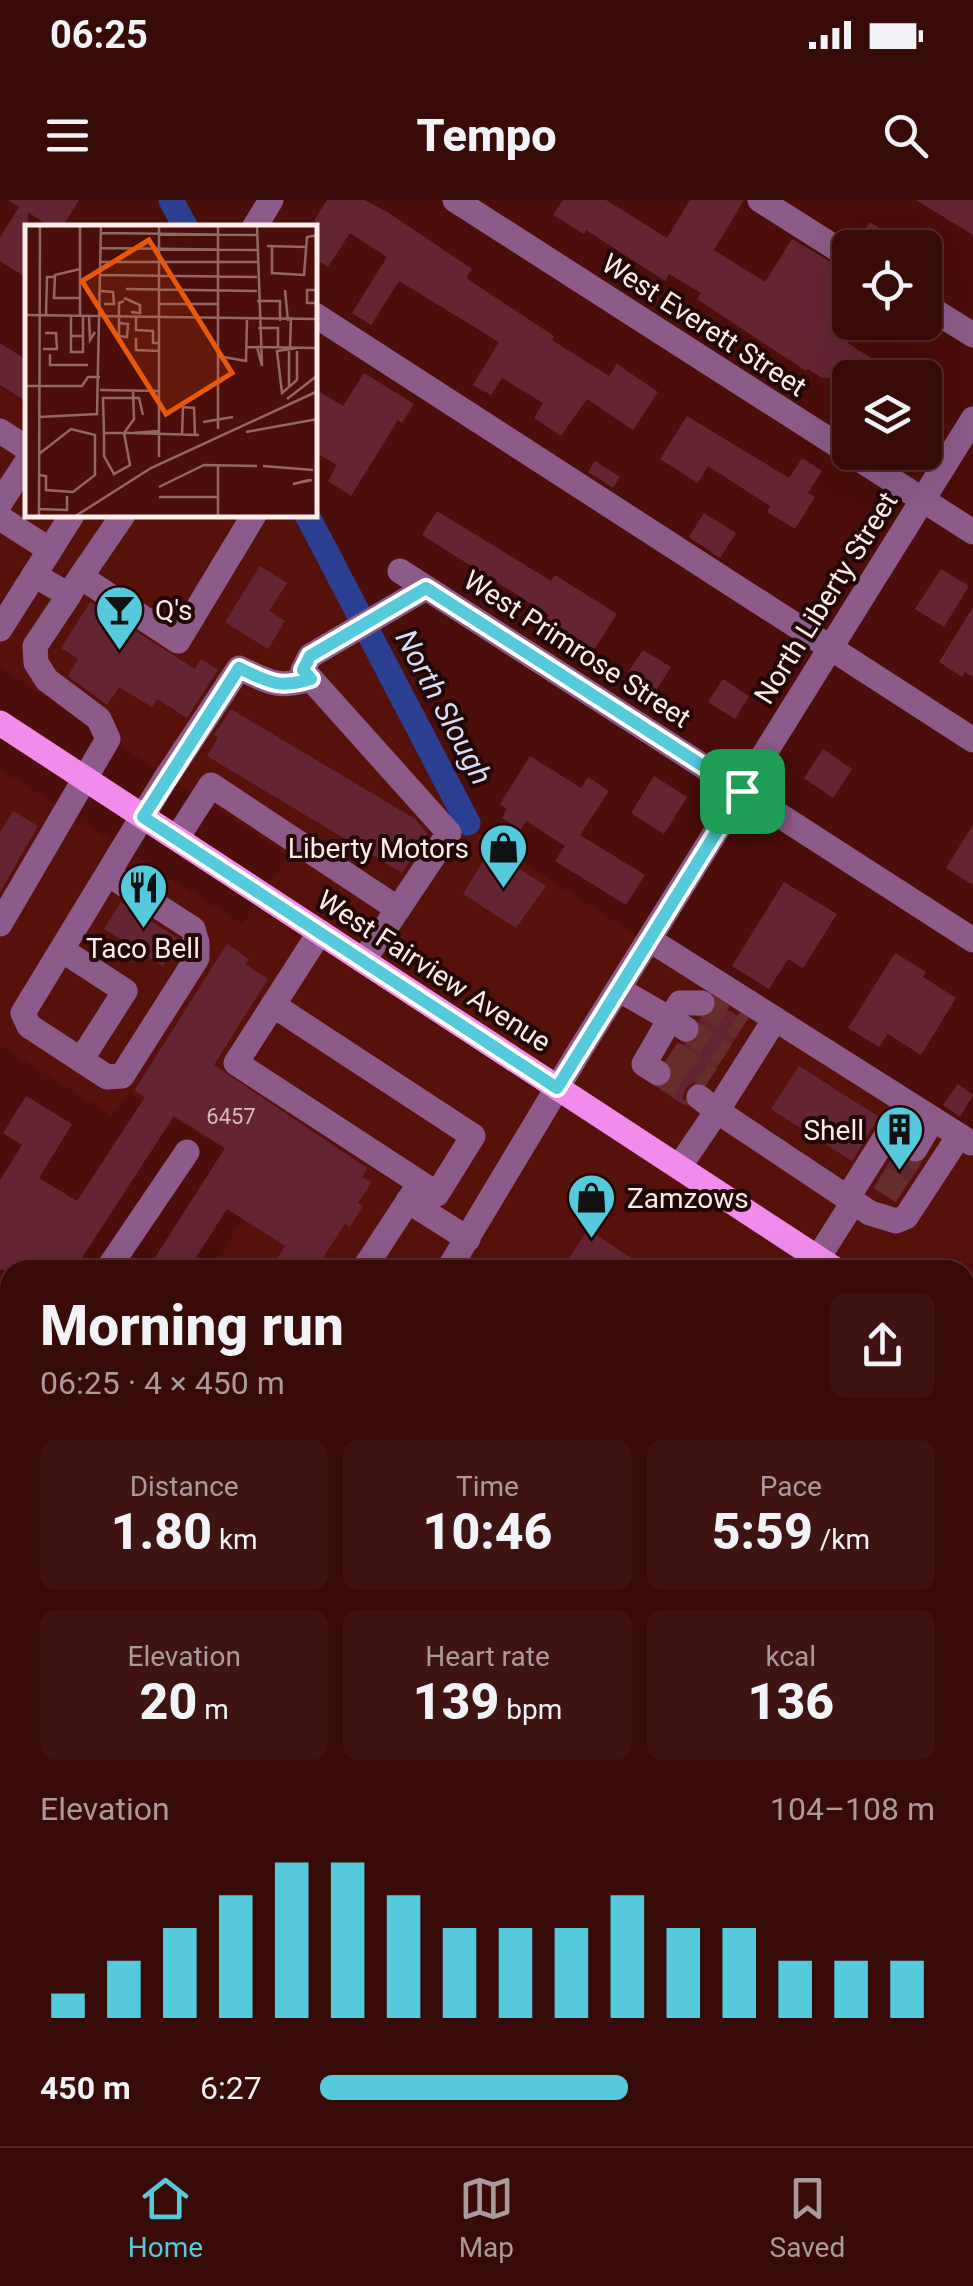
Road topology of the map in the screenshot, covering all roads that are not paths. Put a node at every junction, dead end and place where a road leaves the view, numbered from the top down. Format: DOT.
graph roads {
  1 [pos="271,200"];
  2 [pos="455,200"];
  3 [pos="760,200"];
  4 [pos="256,225"];
  5 [pos="832,246"];
  6 [pos="942,316"];
  7 [pos="318,317"];
  8 [pos="973,335"];
  9 [pos="973,418"];
  10 [pos="0,430"];
  11 [pos="25,447"];
  12 [pos="25,465"];
  13 [pos="922,500"];
  14 [pos="0,504"];
  15 [pos="0,518"];
  16 [pos="70,518"];
  17 [pos="121,518"];
  18 [pos="252,518"];
  19 [pos="973,532"];
  20 [pos="50,550"];
  21 [pos="400,571"];
  22 [pos="34,574"];
  23 [pos="74,586"];
  24 [pos="426,588"];
  25 [pos="1,627"];
  26 [pos="35,646"];
  27 [pos="829,648"];
  28 [pos="311,679"];
  29 [pos="2,728"];
  30 [pos="973,740"];
  31 [pos="84,778"];
  32 [pos="742,791"];
  33 [pos="143,817"];
  34 [pos="177,838"];
  35 [pos="108,874"];
  36 [pos="398,909"];
  37 [pos="0,924"];
  38 [pos="320,932"];
  39 [pos="650,940"];
  40 [pos="973,940"];
  41 [pos="62,950"];
  42 [pos="363,960"];
  43 [pos="618,989"];
  44 [pos="702,1003"];
  45 [pos="273,1005"];
  46 [pos="678,1024"];
  47 [pos="759,1029"];
  48 [pos="661,1057"];
  49 [pos="81,1060"];
  50 [pos="557,1088"];
  51 [pos="714,1094"];
  52 [pos="906,1102"];
  53 [pos="933,1120"];
  54 [pos="966,1140"];
  55 [pos="914,1149"];
  56 [pos="187,1152"];
  57 [pos="679,1167"];
  58 [pos="414,1192"];
  59 [pos="865,1202"];
  60 [pos="468,1239"];
  61 [pos="114,1260"];
  62 [pos="370,1260"];
  63 [pos="454,1260"];
  64 [pos="821,1260"];
  65 [pos="829,1260"];
  1 -- 4 [label="street"];
  2 -- 13 [label="street, West Everett Street"];
  3 -- 5 [label="street"];
  6 -- 8 [label="street"];
  7 -- 27 [label="street"];
  9 -- 13 [label="street, North Liberty Street"];
  10 -- 11 [label="street"];
  12 -- 14 [label="street"];
  13 -- 19 [label="street, West Everett Street"];
  13 -- 27 [label="street, North Liberty Street"];
  15 -- 20 [label="street"];
  16 -- 20 [label="street"];
  17 -- 23 [label="street"];
  18 -- 23 [label="street"];
  20 -- 22 [label="street"];
  21 -- 24 [label="street, West Primrose Street"];
  22 -- 23 [label="street"];
  22 -- 25 [label="street"];
  23 -- 26 [label="street"];
  24 -- 28 [label="street"];
  24 -- 32 [label="street, West Primrose Street"];
  25 -- 26 [label="street"];
  26 -- 31 [label="street"];
  27 -- 30 [label="street"];
  27 -- 32 [label="street, North Liberty Street"];
  28 -- 33 [label="street"];
  28 -- 36 [label="street"];
  29 -- 31 [label="main road, West Fairview Avenue"];
  31 -- 33 [label="main road, West Fairview Avenue"];
  31 -- 37 [label="street"];
  32 -- 39 [label="street, North Liberty Street"];
  32 -- 40 [label="street, West Primrose Street"];
  33 -- 34 [label="main road, West Fairview Avenue"];
  33 -- 35 [label="street"];
  34 -- 36 [label="street"];
  34 -- 38 [label="main road, West Fairview Avenue"];
  35 -- 41 [label="street"];
  35 -- 49 [label="street"];
  36 -- 42 [label="street"];
  38 -- 42 [label="main road, West Fairview Avenue"];
  38 -- 45 [label="street"];
  39 -- 43 [label="street, North Liberty Street"];
  39 -- 47 [label="street"];
  41 -- 49 [label="street"];
  41 -- 49 [label="street"];
  42 -- 50 [label="main road, West Fairview Avenue"];
  43 -- 46 [label="street"];
  43 -- 50 [label="street, North Liberty Street"];
  44 -- 46 [label="street"];
  45 -- 58 [label="street"];
  45 -- 58 [label="street"];
  46 -- 48 [label="street"];
  47 -- 51 [label="street"];
  47 -- 52 [label="street"];
  50 -- 57 [label="main road, West Fairview Avenue"];
  50 -- 60 [label="street, North Liberty Street"];
  51 -- 57 [label="street"];
  51 -- 59 [label="street"];
  52 -- 53 [label="street"];
  52 -- 59 [label="street"];
  53 -- 54 [label="street"];
  53 -- 55 [label="street"];
  54 -- 59 [label="street"];
  56 -- 61 [label="street"];
  57 -- 64 [label="main road, West Fairview Avenue"];
  58 -- 60 [label="street"];
  58 -- 62 [label="street"];
  59 -- 65 [label="street"];
  60 -- 63 [label="street, North Liberty Street"];
}
